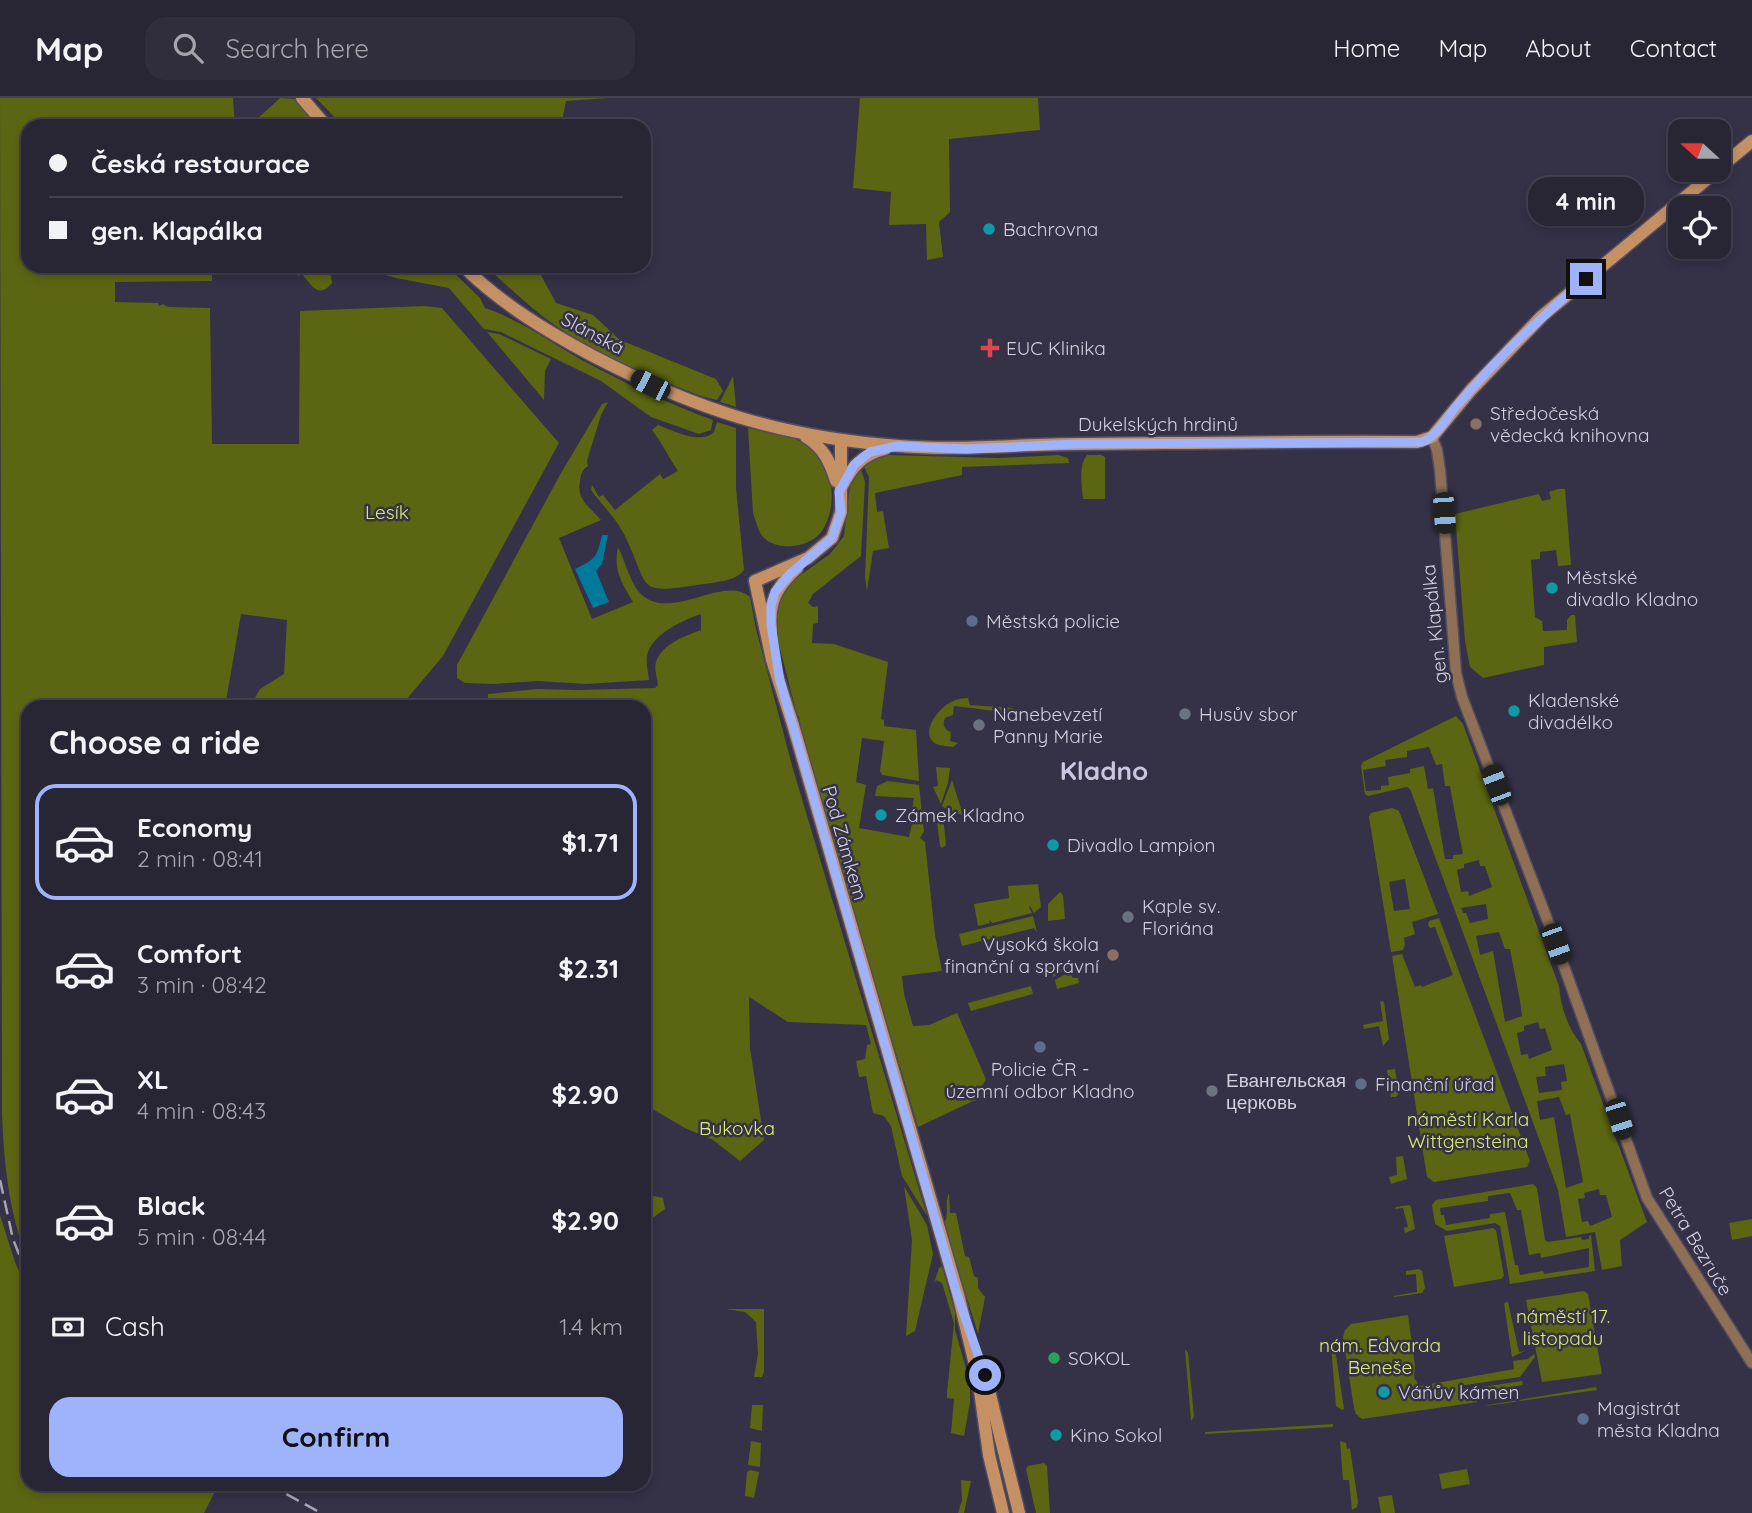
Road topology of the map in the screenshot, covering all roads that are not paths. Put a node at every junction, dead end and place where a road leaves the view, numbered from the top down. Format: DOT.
graph roads {
  1 [pos="302,98"];
  2 [pos="320,119"];
  3 [pos="1752,141"];
  4 [pos="1731,158"];
  5 [pos="1702,182"];
  6 [pos="472,273"];
  7 [pos="803,435"];
  8 [pos="1432,437"];
  9 [pos="841,441"];
  10 [pos="897,446"];
  11 [pos="839,492"];
  12 [pos="808,558"];
  13 [pos="780,681"];
  14 [pos="1462,697"];
  15 [pos="957,1294"];
  16 [pos="1752,1363"];
  17 [pos="1003,1513"];
  18 [pos="1019,1513"];
  1 -- 2 [label="main road"];
  3 -- 4 [label="main road"];
  5 -- 8 [label="main road"];
  6 -- 7 [label="main road, Slánská"];
  7 -- 9 [label="main road, Slánská"];
  7 -- 11 [label="main road"];
  8 -- 10 [label="main road, Dukelských hrdinů"];
  8 -- 14 [label="street, gen. Klapálka"];
  9 -- 10 [label="main road, Dukelských hrdinů"];
  9 -- 11 [label="main road, Pod Zámkem"];
  10 -- 11 [label="main road"];
  11 -- 12 [label="main road, Pod Zámkem"];
  12 -- 13 [label="main road"];
  12 -- 13 [label="main road, Pod Zámkem"];
  13 -- 15 [label="main road, Pod Zámkem"];
  14 -- 16 [label="street, Petra Bezruče"];
  15 -- 17 [label="main road"];
  15 -- 18 [label="main road"];
}
